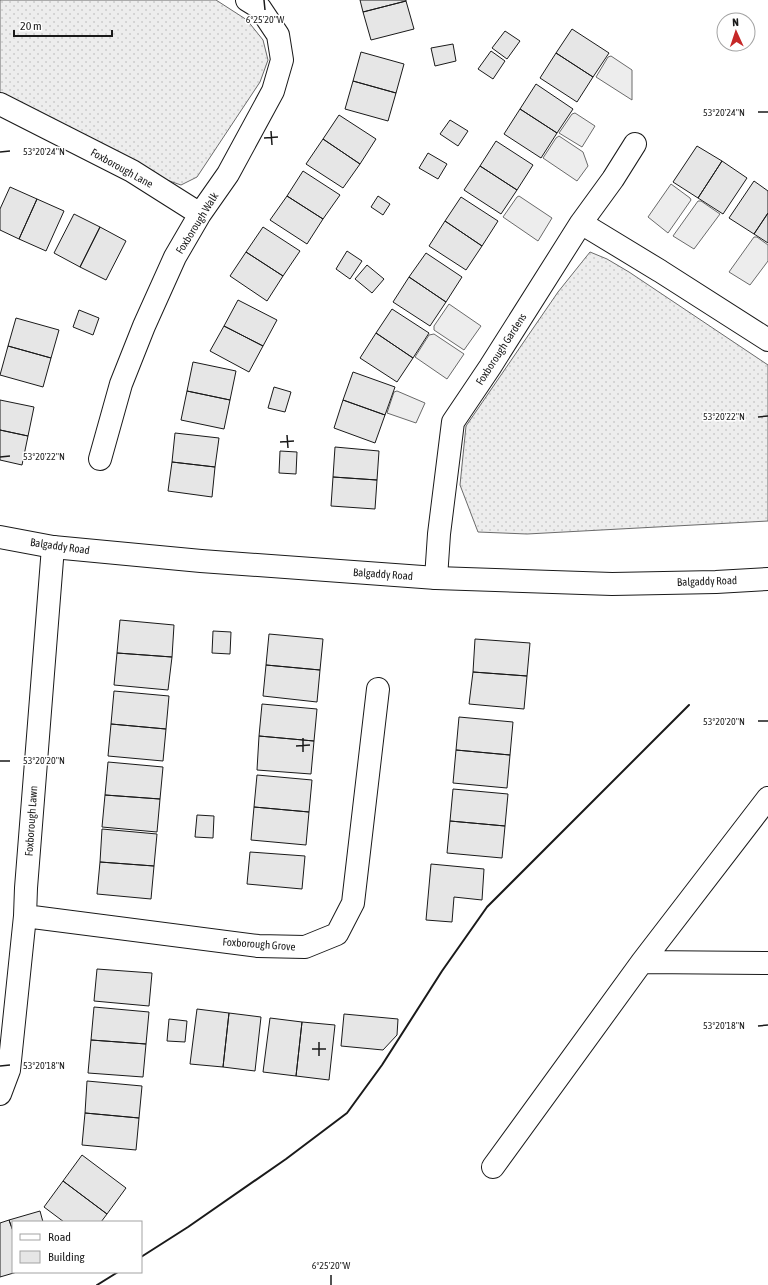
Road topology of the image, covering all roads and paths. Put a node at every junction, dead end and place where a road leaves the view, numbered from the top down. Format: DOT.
graph roads {
  1 [pos="247,0"];
  2 [pos="0,104"];
  3 [pos="635,144"];
  4 [pos="200,214"];
  5 [pos="581,224"];
  6 [pos="768,340"];
  7 [pos="100,459"];
  8 [pos="0,537"];
  9 [pos="53,547"];
  10 [pos="436,578"];
  11 [pos="768,579"];
  12 [pos="378,689"];
  13 [pos="768,798"];
  14 [pos="25,916"];
  15 [pos="642,962"];
  16 [pos="768,962"];
  17 [pos="0,1094"];
  18 [pos="493,1167"];
  1 -- 4 [label="street, Foxborough Walk"];
  2 -- 4 [label="street, Foxborough Lane"];
  3 -- 5 [label="street, Foxborough Gardens"];
  4 -- 7 [label="street, Foxborough Walk"];
  5 -- 6 [label="street"];
  5 -- 10 [label="street, Foxborough Gardens"];
  8 -- 9 [label="street, Balgaddy Road"];
  9 -- 10 [label="street, Balgaddy Road"];
  9 -- 14 [label="street, Foxborough Lawn"];
  10 -- 11 [label="street, Balgaddy Road"];
  12 -- 14 [label="street, Foxborough Grove"];
  13 -- 15 [label="street"];
  14 -- 17 [label="street, Foxborough Lawn"];
  15 -- 16 [label="street"];
  15 -- 18 [label="street"];
}
